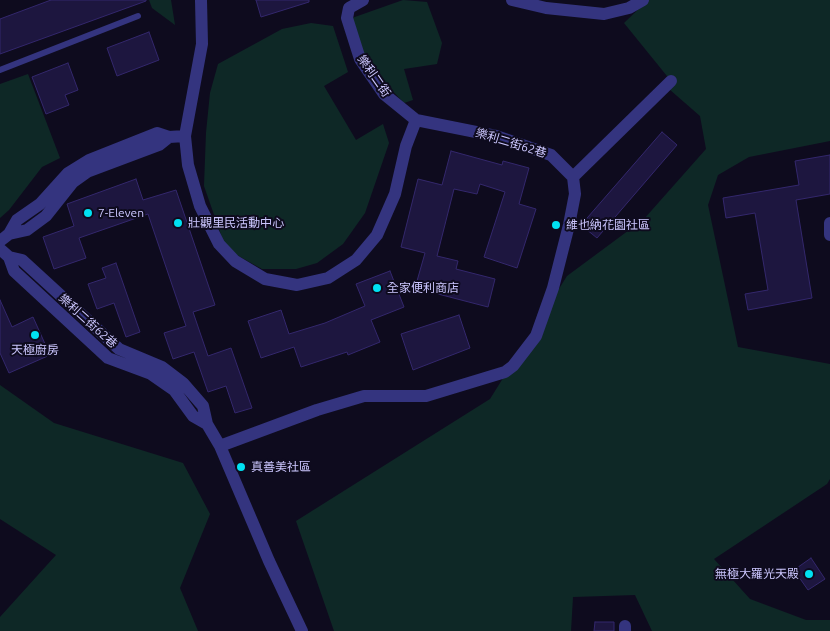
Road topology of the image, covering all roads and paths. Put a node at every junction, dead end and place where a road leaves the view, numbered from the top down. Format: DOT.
graph roads {
  1 [pos="202,0"];
  2 [pos="363,0"];
  3 [pos="512,0"];
  4 [pos="643,0"];
  5 [pos="138,16"];
  6 [pos="0,70"];
  7 [pos="671,81"];
  8 [pos="416,120"];
  9 [pos="185,136"];
  10 [pos="573,177"];
  11 [pos="830,224"];
  12 [pos="830,235"];
  13 [pos="5,238"];
  14 [pos="4,253"];
  15 [pos="220,446"];
  16 [pos="302,631"];
  1 -- 9 [label="street"];
  2 -- 8 [label="street, 樂利二街"];
  3 -- 4 [label="street"];
  5 -- 6 [label="lane"];
  7 -- 10 [label="street"];
  8 -- 9 [label="street"];
  8 -- 10 [label="street, 樂利二街62巷"];
  9 -- 13 [label="street"];
  10 -- 15 [label="street"];
  11 -- 12 [label="street"];
  14 -- 15 [label="street, 樂利二街62巷"];
  15 -- 16 [label="street, 樂利二街62巷"];
}
